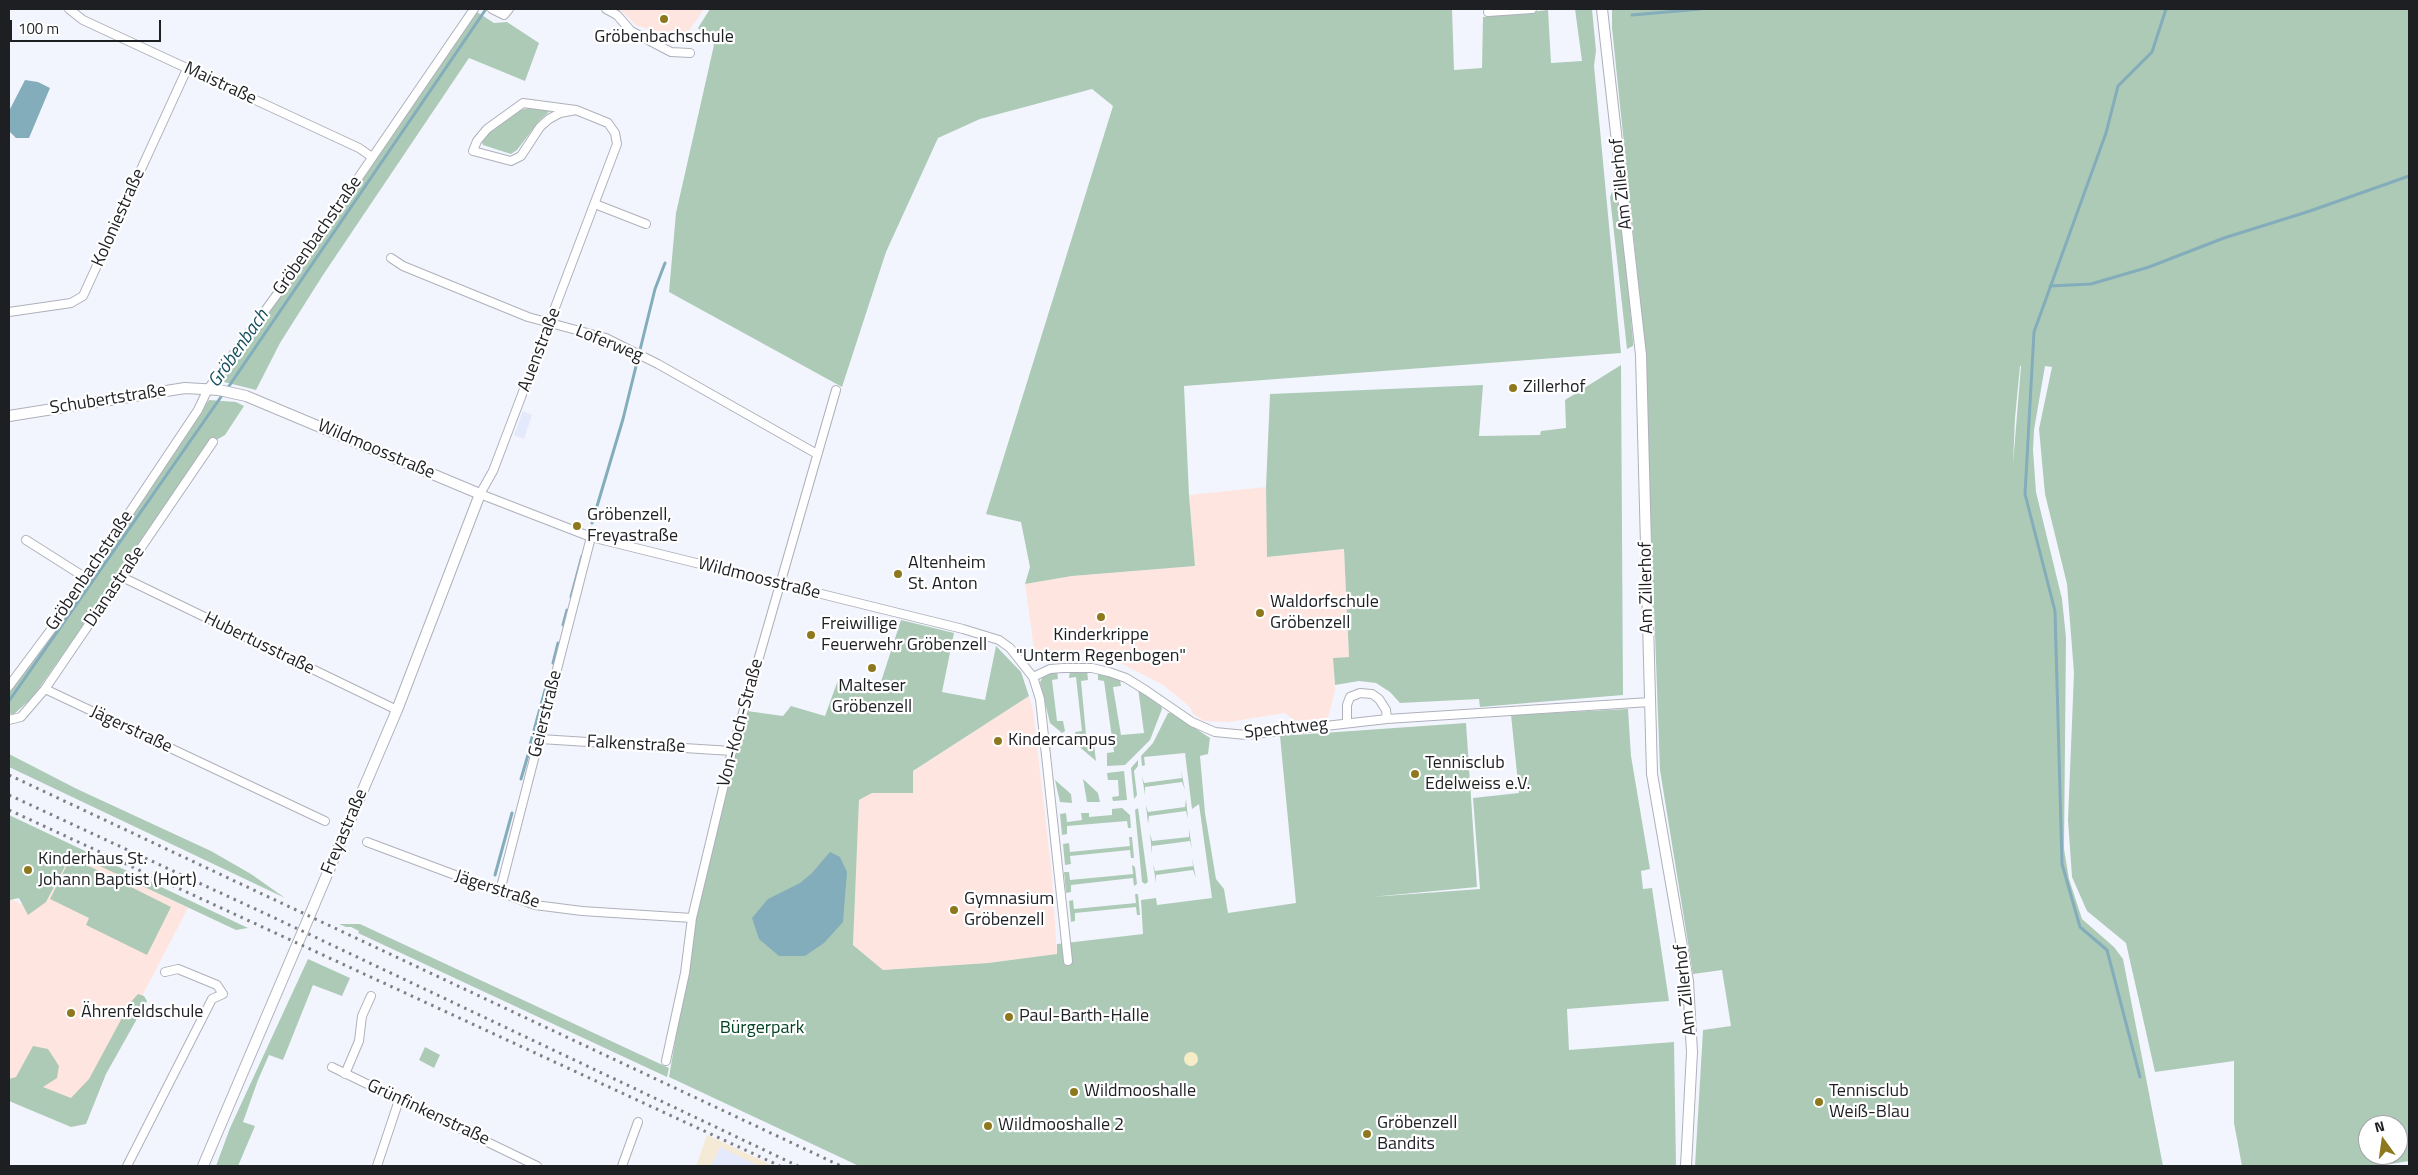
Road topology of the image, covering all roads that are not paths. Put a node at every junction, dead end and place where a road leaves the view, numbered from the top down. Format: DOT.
graph roads {
  1 [pos="69,9"];
  2 [pos="474,9"];
  3 [pos="509,9"];
  4 [pos="606,9"];
  5 [pos="1532,9"];
  6 [pos="1602,9"];
  7 [pos="494,10"];
  8 [pos="1488,12"];
  9 [pos="690,54"];
  10 [pos="187,69"];
  11 [pos="576,110"];
  12 [pos="372,157"];
  13 [pos="595,204"];
  14 [pos="646,224"];
  15 [pos="391,258"];
  16 [pos="9,312"];
  17 [pos="550,323"];
  18 [pos="208,389"];
  19 [pos="836,390"];
  20 [pos="9,416"];
  21 [pos="213,442"];
  22 [pos="817,454"];
  23 [pos="480,494"];
  24 [pos="590,537"];
  25 [pos="26,540"];
  26 [pos="86,578"];
  27 [pos="122,578"];
  28 [pos="780,584"];
  29 [pos="1033,677"];
  30 [pos="9,686"];
  31 [pos="45,689"];
  32 [pos="1650,702"];
  33 [pos="397,710"];
  34 [pos="1387,719"];
  35 [pos="9,720"];
  36 [pos="1348,723"];
  37 [pos="540,740"];
  38 [pos="732,751"];
  39 [pos="324,821"];
  40 [pos="368,842"];
  41 [pos="500,890"];
  42 [pos="692,918"];
  43 [pos="1068,960"];
  44 [pos="165,972"];
  45 [pos="371,996"];
  46 [pos="666,1061"];
  47 [pos="332,1068"];
  48 [pos="345,1074"];
  49 [pos="399,1100"];
  50 [pos="638,1122"];
  51 [pos="127,1166"];
  52 [pos="203,1166"];
  53 [pos="377,1166"];
  54 [pos="537,1166"];
  55 [pos="622,1166"];
  56 [pos="1686,1166"];
  1 -- 10 [label="street, Maistraße"];
  2 -- 12 [label="street, Gröbenbachstraße"];
  3 -- 7 [label="street"];
  4 -- 9 [label="street"];
  5 -- 8 [label="street"];
  6 -- 32 [label="street, Am Zillerhof"];
  10 -- 12 [label="street, Maistraße"];
  10 -- 16 [label="street, Koloniestraße"];
  11 -- 11 [label="street, Auenstraße"];
  11 -- 13 [label="street, Auenstraße"];
  12 -- 18 [label="street, Gröbenbachstraße"];
  13 -- 14 [label="street"];
  13 -- 17 [label="street, Auenstraße"];
  15 -- 17 [label="street, Loferweg"];
  17 -- 22 [label="street, Loferweg"];
  17 -- 23 [label="street, Auenstraße"];
  18 -- 20 [label="street, Schubertstraße"];
  18 -- 23 [label="street, Wildmoosstraße"];
  18 -- 26 [label="street, Gröbenbachstraße"];
  19 -- 22 [label="street, Von-Koch-Straße"];
  21 -- 27 [label="street, Dianastraße"];
  22 -- 28 [label="street, Von-Koch-Straße"];
  23 -- 24 [label="street, Wildmoosstraße"];
  23 -- 33 [label="street, Freyastraße"];
  24 -- 28 [label="street, Wildmoosstraße"];
  24 -- 37 [label="street, Geierstraße"];
  25 -- 26 [label="street"];
  26 -- 30 [label="street, Gröbenbachstraße"];
  27 -- 31 [label="street, Dianastraße"];
  27 -- 33 [label="street, Hubertusstraße"];
  28 -- 29 [label="street, Wildmoosstraße"];
  28 -- 38 [label="street, Von-Koch-Straße"];
  29 -- 36 [label="street, Spechtweg"];
  29 -- 43 [label="street, Wildmoosstraße"];
  31 -- 35 [label="street, Dianastraße"];
  31 -- 39 [label="street, Jägerstraße"];
  32 -- 34 [label="street, Spechtweg"];
  32 -- 56 [label="street, Am Zillerhof"];
  33 -- 52 [label="street, Freyastraße"];
  34 -- 36 [label="street, Spechtweg"];
  34 -- 36 [label="street, Spechtweg"];
  37 -- 38 [label="street, Falkenstraße"];
  37 -- 41 [label="street, Geierstraße"];
  38 -- 42 [label="street, Von-Koch-Straße"];
  40 -- 41 [label="street, Jägerstraße"];
  41 -- 42 [label="street, Jägerstraße"];
  42 -- 46 [label="street, Von-Koch-Straße"];
  44 -- 51 [label="street"];
  45 -- 48 [label="street, Grünfinkenstraße"];
  47 -- 48 [label="street, Grünfinkenstraße"];
  48 -- 49 [label="street, Grünfinkenstraße"];
  49 -- 53 [label="street"];
  49 -- 54 [label="street, Grünfinkenstraße"];
  50 -- 55 [label="street"];
}
